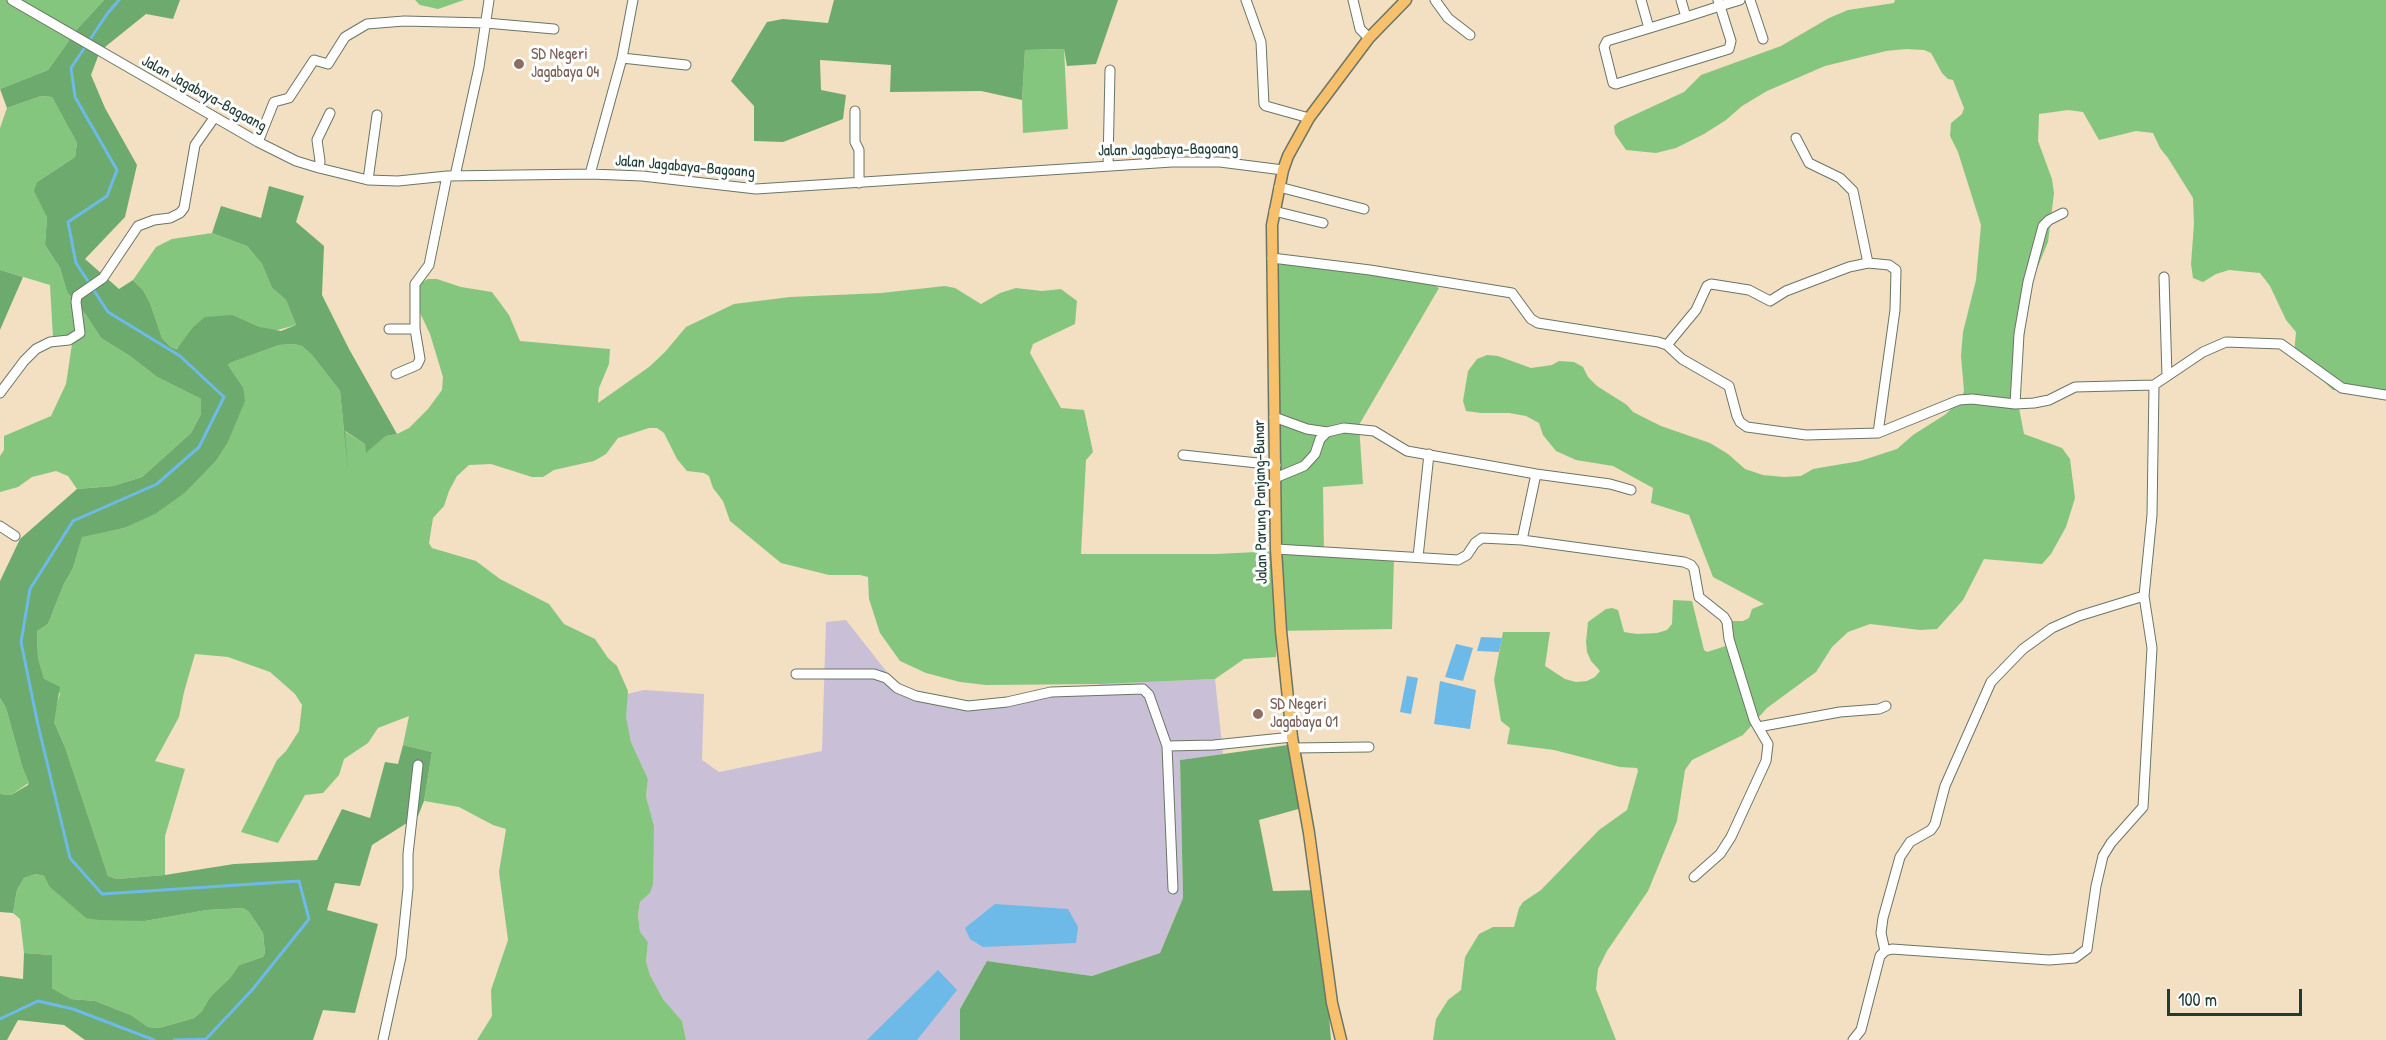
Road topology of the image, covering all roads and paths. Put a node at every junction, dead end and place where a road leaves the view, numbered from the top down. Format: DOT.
graph roads {
  1 [pos="12,0"];
  2 [pos="489,0"];
  3 [pos="633,0"];
  4 [pos="1246,0"];
  5 [pos="1353,0"];
  6 [pos="1406,0"];
  7 [pos="1435,0"];
  8 [pos="1641,0"];
  9 [pos="1681,0"];
  10 [pos="1740,0"];
  11 [pos="1750,0"];
  12 [pos="1719,3"];
  13 [pos="1686,17"];
  14 [pos="486,23"];
  15 [pos="554,28"];
  16 [pos="1649,28"];
  17 [pos="1470,35"];
  18 [pos="1369,38"];
  19 [pos="1763,39"];
  20 [pos="622,58"];
  21 [pos="686,65"];
  22 [pos="1110,70"];
  23 [pos="855,111"];
  24 [pos="330,113"];
  25 [pos="377,115"];
  26 [pos="214,118"];
  27 [pos="1310,118"];
  28 [pos="1796,138"];
  29 [pos="258,142"];
  30 [pos="1108,165"];
  31 [pos="319,168"];
  32 [pos="1283,170"];
  33 [pos="590,174"];
  34 [pos="451,176"];
  35 [pos="368,180"];
  36 [pos="859,183"];
  37 [pos="1279,187"];
  38 [pos="1364,209"];
  39 [pos="1274,211"];
  40 [pos="2064,213"];
  41 [pos="1323,223"];
  42 [pos="1272,258"];
  43 [pos="1868,263"];
  44 [pos="2164,277"];
  45 [pos="389,329"];
  46 [pos="415,329"];
  47 [pos="1667,345"];
  48 [pos="396,374"];
  49 [pos="2167,376"];
  50 [pos="2154,385"];
  51 [pos="0,393"];
  52 [pos="2386,395"];
  53 [pos="2015,404"];
  54 [pos="1274,417"];
  55 [pos="1327,432"];
  56 [pos="1878,433"];
  57 [pos="1429,454"];
  58 [pos="1183,455"];
  59 [pos="1275,465"];
  60 [pos="1536,474"];
  61 [pos="1275,478"];
  62 [pos="1631,490"];
  63 [pos="0,526"];
  64 [pos="15,536"];
  65 [pos="1522,540"];
  66 [pos="1276,549"];
  67 [pos="1418,557"];
  68 [pos="2144,596"];
  69 [pos="796,674"];
  70 [pos="1886,706"];
  71 [pos="1758,727"];
  72 [pos="1293,742"];
  73 [pos="1167,746"];
  74 [pos="1369,747"];
  75 [pos="418,765"];
  76 [pos="1694,877"];
  77 [pos="1173,889"];
  78 [pos="1885,951"];
  79 [pos="383,1040"];
  80 [pos="1341,1040"];
  81 [pos="1853,1040"];
  1 -- 26 [label="street, Jalan Jagabaya–Bagoang"];
  2 -- 14 [label="street"];
  3 -- 20 [label="street"];
  4 -- 27 [label="street"];
  5 -- 18 [label="street"];
  6 -- 18 [label="main road, Jalan Parung Panjang–Bunar"];
  7 -- 17 [label="street"];
  8 -- 16 [label="street"];
  9 -- 13 [label="street"];
  10 -- 12 [label="street"];
  11 -- 19 [label="street"];
  12 -- 13 [label="street"];
  12 -- 16 [label="street"];
  13 -- 16 [label="street"];
  14 -- 15 [label="street"];
  14 -- 29 [label="street"];
  14 -- 34 [label="street"];
  18 -- 27 [label="main road, Jalan Parung Panjang–Bunar"];
  20 -- 21 [label="street"];
  20 -- 33 [label="street"];
  22 -- 30 [label="street"];
  23 -- 36 [label="street"];
  24 -- 31 [label="street"];
  25 -- 35 [label="street"];
  26 -- 29 [label="street, Jalan Jagabaya–Bagoang"];
  26 -- 51 [label="street"];
  27 -- 32 [label="main road, Jalan Parung Panjang–Bunar"];
  28 -- 43 [label="street"];
  29 -- 31 [label="street, Jalan Jagabaya–Bagoang"];
  30 -- 32 [label="street, Jalan Jagabaya–Bagoang"];
  30 -- 36 [label="street, Jalan Jagabaya–Bagoang"];
  31 -- 35 [label="street, Jalan Jagabaya–Bagoang"];
  32 -- 37 [label="main road, Jalan Parung Panjang–Bunar"];
  33 -- 34 [label="street, Jalan Jagabaya–Bagoang"];
  33 -- 36 [label="street, Jalan Jagabaya–Bagoang"];
  34 -- 35 [label="street, Jalan Jagabaya–Bagoang"];
  34 -- 46 [label="street"];
  37 -- 38 [label="street"];
  37 -- 39 [label="main road, Jalan Parung Panjang–Bunar"];
  39 -- 41 [label="street"];
  39 -- 42 [label="main road, Jalan Parung Panjang–Bunar"];
  40 -- 53 [label="street"];
  42 -- 47 [label="street"];
  42 -- 54 [label="main road, Jalan Parung Panjang–Bunar"];
  43 -- 47 [label="street"];
  43 -- 56 [label="street"];
  44 -- 49 [label="street"];
  45 -- 46 [label="street"];
  46 -- 48 [label="street"];
  47 -- 56 [label="street"];
  49 -- 50 [label="street"];
  49 -- 52 [label="street"];
  50 -- 53 [label="street"];
  50 -- 68 [label="street"];
  53 -- 56 [label="street"];
  54 -- 55 [label="street"];
  54 -- 59 [label="main road, Jalan Parung Panjang–Bunar"];
  55 -- 57 [label="street"];
  55 -- 61 [label="street"];
  57 -- 60 [label="street"];
  57 -- 67 [label="street"];
  58 -- 59 [label="street"];
  59 -- 61 [label="main road, Jalan Parung Panjang–Bunar"];
  60 -- 62 [label="street"];
  60 -- 65 [label="street"];
  61 -- 66 [label="main road, Jalan Parung Panjang–Bunar"];
  63 -- 64 [label="street"];
  65 -- 67 [label="street"];
  65 -- 71 [label="street"];
  66 -- 67 [label="street"];
  66 -- 72 [label="main road, Jalan Parung Panjang–Bunar"];
  68 -- 78 [label="street"];
  68 -- 78 [label="street"];
  69 -- 73 [label="street"];
  70 -- 71 [label="street"];
  71 -- 76 [label="street"];
  72 -- 73 [label="street"];
  72 -- 74 [label="street"];
  72 -- 80 [label="main road, Jalan Parung Panjang–Bunar"];
  73 -- 77 [label="street"];
  75 -- 79 [label="street"];
  78 -- 81 [label="street"];
}
